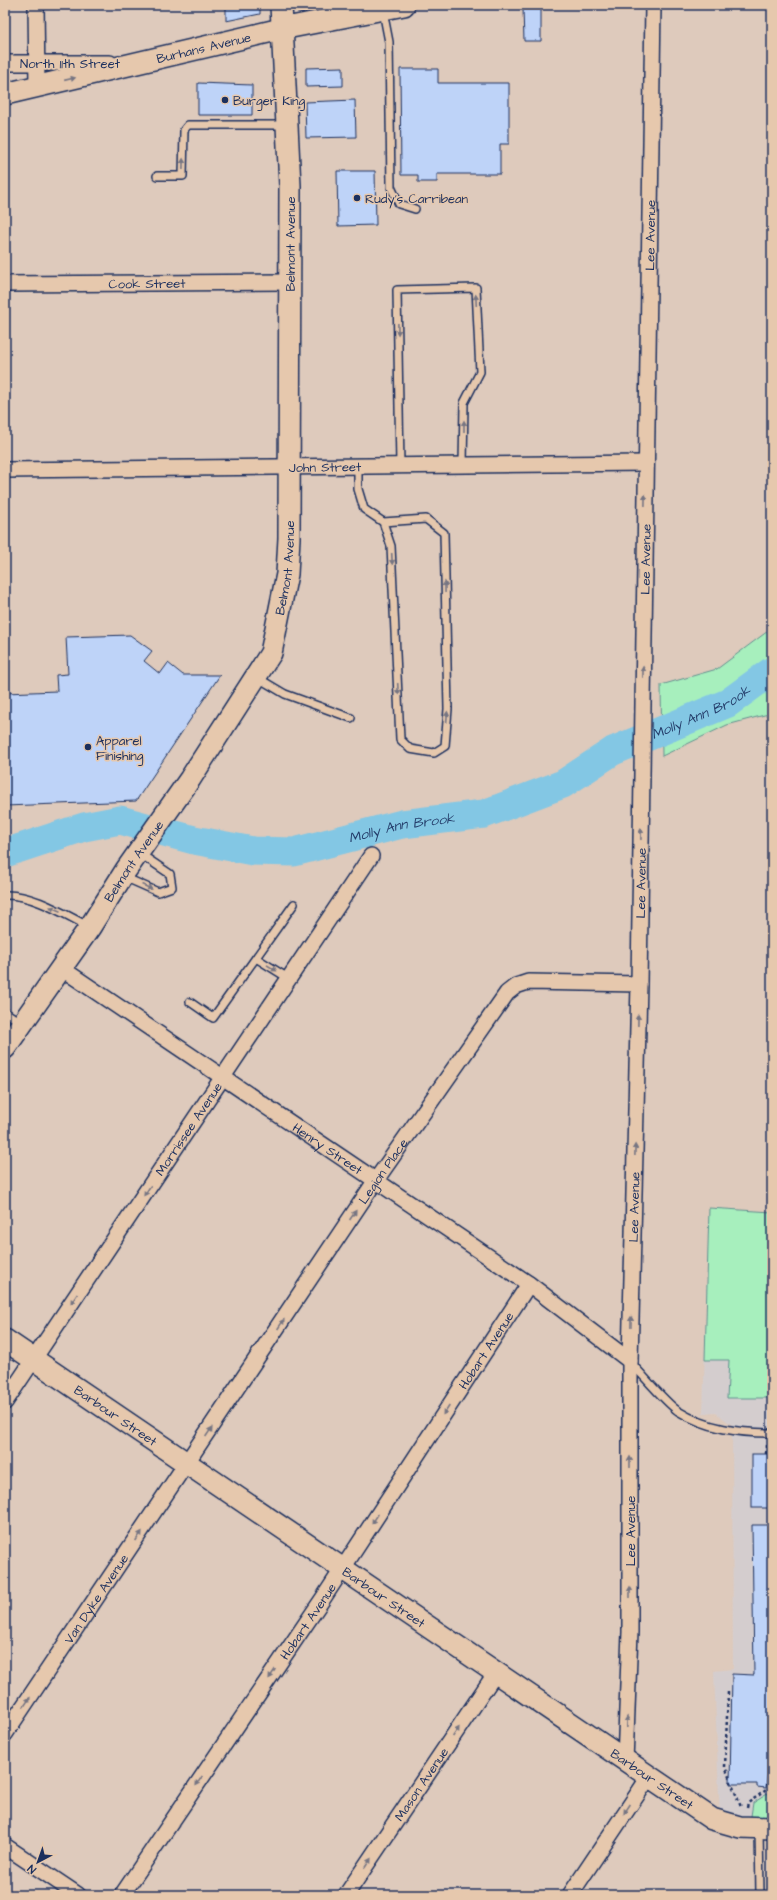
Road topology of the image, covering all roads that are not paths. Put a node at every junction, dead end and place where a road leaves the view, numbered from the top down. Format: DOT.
graph roads {
  1 [pos="36,5"];
  2 [pos="280,5"];
  3 [pos="404,5"];
  4 [pos="653,5"];
  5 [pos="382,9"];
  6 [pos="280,29"];
  7 [pos="5,63"];
  8 [pos="37,63"];
  9 [pos="135,63"];
  10 [pos="37,86"];
  11 [pos="5,94"];
  12 [pos="286,124"];
  13 [pos="157,176"];
  14 [pos="415,209"];
  15 [pos="289,282"];
  16 [pos="5,284"];
  17 [pos="646,464"];
  18 [pos="463,465"];
  19 [pos="358,466"];
  20 [pos="400,466"];
  21 [pos="288,467"];
  22 [pos="5,470"];
  23 [pos="383,522"];
  24 [pos="256,677"];
  25 [pos="351,718"];
  26 [pos="138,852"];
  27 [pos="371,856"];
  28 [pos="124,873"];
  29 [pos="5,895"];
  30 [pos="294,904"];
  31 [pos="90,927"];
  32 [pos="256,958"];
  33 [pos="61,968"];
  34 [pos="288,978"];
  35 [pos="639,984"];
  36 [pos="190,1002"];
  37 [pos="14,1018"];
  38 [pos="5,1048"];
  39 [pos="223,1077"];
  40 [pos="376,1180"];
  41 [pos="529,1284"];
  42 [pos="5,1340"];
  43 [pos="34,1360"];
  44 [pos="630,1361"];
  45 [pos="5,1402"];
  46 [pos="772,1433"];
  47 [pos="187,1464"];
  48 [pos="342,1570"];
  49 [pos="496,1674"];
  50 [pos="5,1734"];
  51 [pos="625,1761"];
  52 [pos="649,1777"];
  53 [pos="755,1825"];
  54 [pos="5,1846"];
  55 [pos="78,1895"];
  56 [pos="122,1895"];
  57 [pos="346,1895"];
  58 [pos="570,1895"];
  59 [pos="760,1895"];
  1 -- 8 [label="street"];
  2 -- 6 [label="street, Belmont Avenue"];
  3 -- 5 [label="street, Burhans Avenue"];
  4 -- 17 [label="street, Lee Avenue"];
  5 -- 6 [label="street, Burhans Avenue"];
  5 -- 14 [label="lane"];
  6 -- 9 [label="street, Burhans Avenue"];
  6 -- 12 [label="street, Belmont Avenue"];
  7 -- 8 [label="street, North 11th Street"];
  8 -- 9 [label="street, North 11th Street"];
  8 -- 10 [label="street"];
  10 -- 9 [label="street, Burhans Avenue, one-way"];
  10 -- 11 [label="street, Burhans Avenue"];
  13 -- 12 [label="lane, one-way"];
  12 -- 15 [label="street, Belmont Avenue"];
  15 -- 16 [label="street, Cook Street"];
  15 -- 21 [label="street, Belmont Avenue"];
  17 -- 18 [label="street, John Street"];
  35 -- 17 [label="street, Lee Avenue, one-way"];
  18 -- 20 [label="street, John Street"];
  18 -- 20 [label="lane, one-way"];
  19 -- 20 [label="street, John Street"];
  19 -- 21 [label="street, John Street"];
  19 -- 23 [label="lane"];
  21 -- 22 [label="street, John Street"];
  21 -- 24 [label="street, Belmont Avenue"];
  23 -- 23 [label="lane, one-way"];
  24 -- 25 [label="lane"];
  24 -- 26 [label="street, Belmont Avenue"];
  26 -- 28 [label="street, Belmont Avenue"];
  28 -- 26 [label="lane, one-way"];
  27 -- 34 [label="street, Morrissee Avenue"];
  28 -- 31 [label="street, Belmont Avenue"];
  31 -- 29 [label="lane, one-way"];
  30 -- 32 [label="lane"];
  31 -- 33 [label="street, Belmont Avenue"];
  32 -- 34 [label="lane, one-way"];
  32 -- 36 [label="lane"];
  33 -- 37 [label="street, Belmont Avenue"];
  33 -- 39 [label="street, Henry Street"];
  34 -- 39 [label="street, Morrissee Avenue"];
  35 -- 40 [label="street, Legion Place"];
  44 -- 35 [label="street, Lee Avenue, one-way"];
  37 -- 38 [label="street, Belmont Avenue"];
  39 -- 40 [label="street, Henry Street"];
  39 -- 43 [label="street, Morrissee Avenue, one-way"];
  40 -- 41 [label="street, Henry Street"];
  47 -- 40 [label="street, Legion Place, one-way"];
  41 -- 44 [label="street, Henry Street"];
  41 -- 48 [label="street, Hobart Avenue, one-way"];
  42 -- 43 [label="street, Barbour Street"];
  43 -- 45 [label="street, Morrissee Avenue"];
  43 -- 47 [label="street, Barbour Street"];
  44 -- 46 [label="lane"];
  51 -- 44 [label="street, Lee Avenue, one-way"];
  47 -- 48 [label="street, Barbour Street"];
  50 -- 47 [label="street, Van Dyke Avenue, one-way"];
  48 -- 49 [label="street, Barbour Street"];
  48 -- 56 [label="street, Hobart Avenue, one-way"];
  49 -- 51 [label="street, Barbour Street"];
  57 -- 49 [label="street, Mason Avenue, one-way"];
  51 -- 52 [label="street, Barbour Street"];
  52 -- 53 [label="street, Barbour Street"];
  52 -- 58 [label="street, one-way"];
  53 -- 59 [label="lane"];
  54 -- 55 [label="street"];
}
